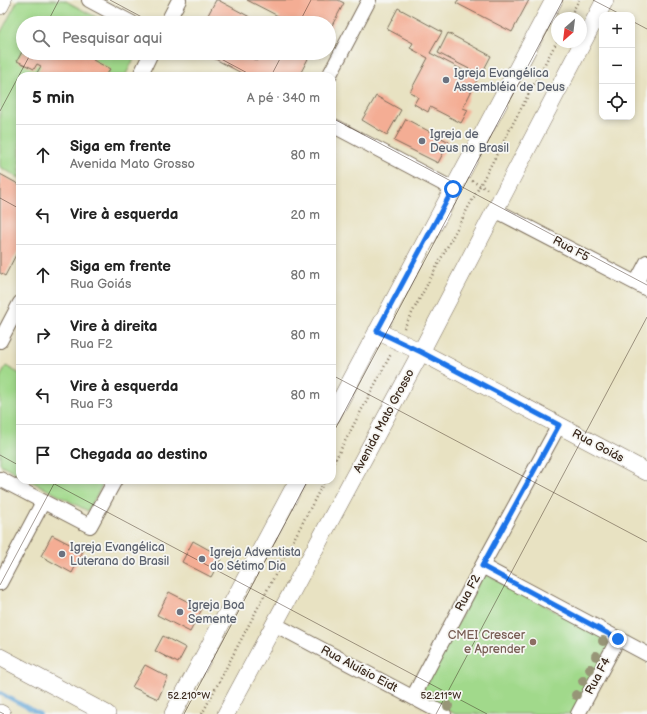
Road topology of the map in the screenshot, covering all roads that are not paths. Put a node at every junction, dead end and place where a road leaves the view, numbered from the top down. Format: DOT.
graph roads {
  1 [pos="3,0"];
  2 [pos="89,0"];
  3 [pos="179,0"];
  4 [pos="369,0"];
  5 [pos="554,0"];
  6 [pos="605,0"];
  7 [pos="0,6"];
  8 [pos="119,16"];
  9 [pos="171,16"];
  10 [pos="148,60"];
  11 [pos="142,72"];
  12 [pos="331,72"];
  13 [pos="336,127"];
  14 [pos="456,182"];
  15 [pos="499,203"];
  16 [pos="647,262"];
  17 [pos="642,286"];
  18 [pos="16,311"];
  19 [pos="377,331"];
  20 [pos="0,341"];
  21 [pos="421,352"];
  22 [pos="336,408"];
  23 [pos="559,425"];
  24 [pos="647,472"];
  25 [pos="0,479"];
  26 [pos="113,484"];
  27 [pos="296,484"];
  28 [pos="43,502"];
  29 [pos="482,566"];
  30 [pos="0,584"];
  31 [pos="274,624"];
  32 [pos="618,639"];
  33 [pos="647,654"];
  34 [pos="0,657"];
  35 [pos="413,698"];
  36 [pos="107,714"];
  37 [pos="173,714"];
  38 [pos="226,714"];
  39 [pos="444,714"];
  40 [pos="578,714"];
  1 -- 7 [label="street"];
  2 -- 8 [label="street"];
  3 -- 9 [label="street"];
  4 -- 12 [label="street"];
  5 -- 14 [label="street"];
  6 -- 15 [label="street, Avenida Mato Grosso"];
  10 -- 11 [label="street"];
  13 -- 14 [label="street"];
  14 -- 19 [label="street"];
  15 -- 17 [label="street, Rua F5"];
  15 -- 21 [label="street, Avenida Mato Grosso"];
  16 -- 17 [label="street"];
  18 -- 20 [label="street"];
  19 -- 21 [label="street, Rua Goiás"];
  19 -- 22 [label="street"];
  21 -- 23 [label="street, Rua Goiás"];
  21 -- 31 [label="street, Avenida Mato Grosso"];
  23 -- 24 [label="street, Rua Goiás"];
  23 -- 29 [label="street, Rua F2"];
  25 -- 28 [label="street"];
  26 -- 28 [label="street"];
  27 -- 37 [label="street"];
  28 -- 30 [label="street"];
  29 -- 32 [label="street"];
  29 -- 35 [label="street, Rua F2"];
  31 -- 35 [label="street, Rua Aluísio Eidt"];
  31 -- 38 [label="street, Avenida Mato Grosso"];
  32 -- 33 [label="street"];
  32 -- 40 [label="street, Rua F4"];
  34 -- 36 [label="street"];
  35 -- 39 [label="street, Rua Aluísio Eidt"];
}
